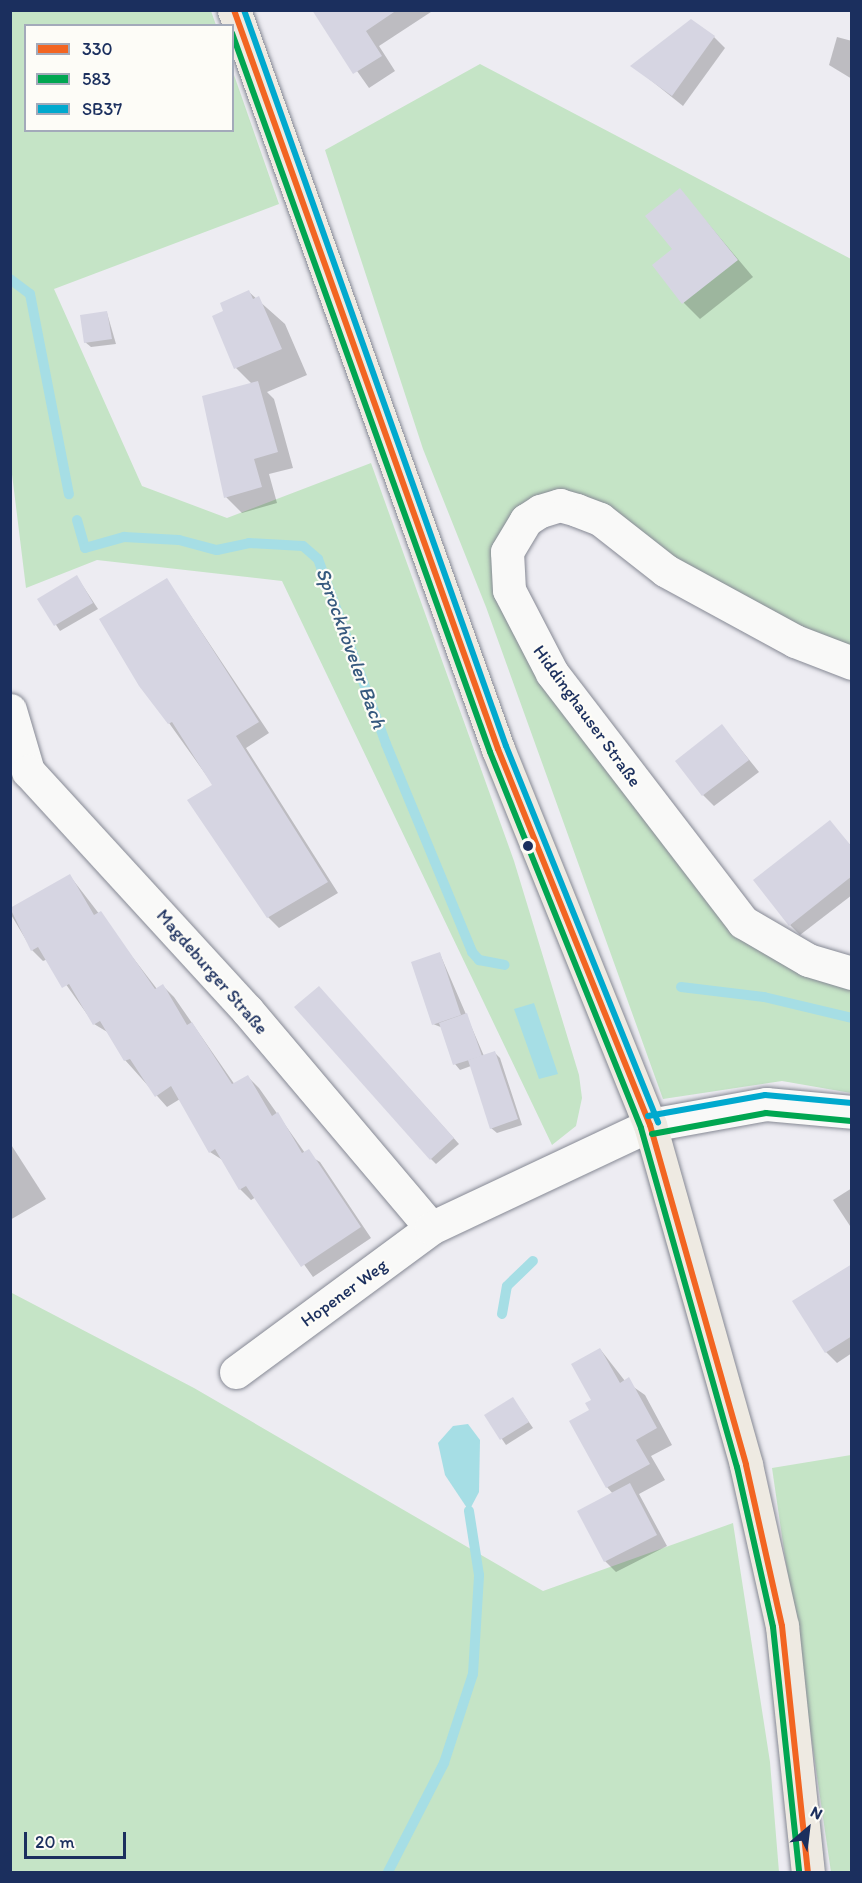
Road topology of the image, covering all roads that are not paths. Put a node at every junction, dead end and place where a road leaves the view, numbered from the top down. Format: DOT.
graph roads {
  1 [pos="234,10"];
  2 [pos="852,663"];
  3 [pos="10,710"];
  4 [pos="19,779"];
  5 [pos="852,973"];
  6 [pos="852,1112"];
  7 [pos="650,1125"];
  8 [pos="431,1228"];
  9 [pos="236,1372"];
  10 [pos="808,1872"];
  1 -- 7 [label="main road"];
  2 -- 5 [label="street, Hiddinghauser Straße"];
  3 -- 4 [label="street, Magdeburger Straße"];
  4 -- 8 [label="street, Magdeburger Straße"];
  6 -- 7 [label="street"];
  7 -- 8 [label="street, Hopener Weg"];
  7 -- 10 [label="main road"];
  8 -- 9 [label="street, Hopener Weg"];
}
